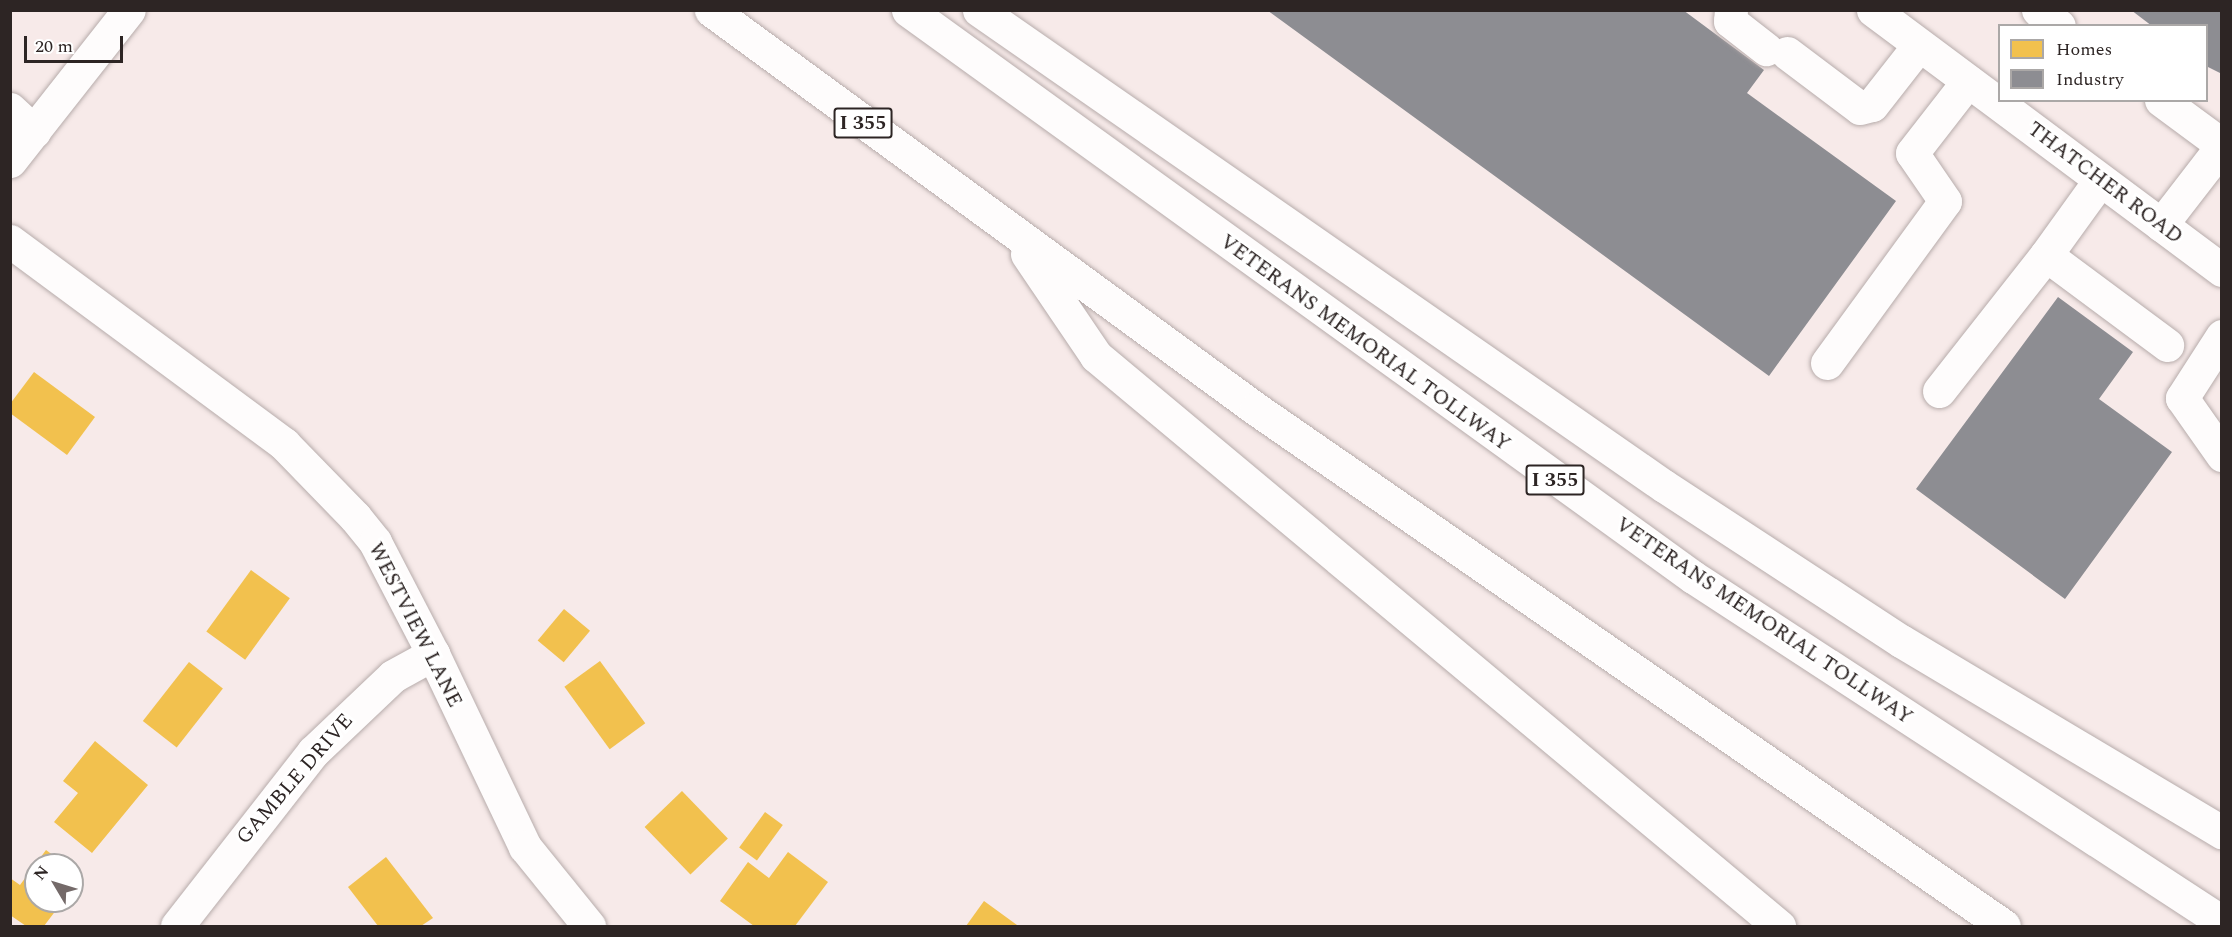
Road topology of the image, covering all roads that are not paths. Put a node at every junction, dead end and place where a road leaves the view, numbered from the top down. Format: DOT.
graph roads {
  1 [pos="129,10"];
  2 [pos="711,10"];
  3 [pos="908,10"];
  4 [pos="979,10"];
  5 [pos="1731,10"];
  6 [pos="1873,10"];
  7 [pos="2038,10"];
  8 [pos="2056,24"];
  9 [pos="1919,45"];
  10 [pos="1968,81"];
  11 [pos="2164,102"];
  12 [pos="10,109"];
  13 [pos="34,131"];
  14 [pos="2222,145"];
  15 [pos="10,161"];
  16 [pos="2100,180"];
  17 [pos="2162,225"];
  18 [pos="1014,235"];
  19 [pos="10,242"];
  20 [pos="2046,255"];
  21 [pos="2222,270"];
  22 [pos="2222,336"];
  23 [pos="2167,345"];
  24 [pos="1827,363"];
  25 [pos="1939,391"];
  26 [pos="2222,455"];
  27 [pos="433,654"];
  28 [pos="2222,832"];
  29 [pos="2222,922"];
  30 [pos="177,927"];
  31 [pos="588,927"];
  32 [pos="1779,927"];
  33 [pos="2004,927"];
  1 -- 13 [label="main road"];
  2 -- 18 [label="main road, I 355"];
  3 -- 29 [label="main road, VETERANS MEMORIAL TOLLWAY / I 355"];
  4 -- 28 [label="main road"];
  5 -- 9 [label="main road"];
  6 -- 9 [label="main road, THATCHER ROAD"];
  7 -- 8 [label="main road"];
  9 -- 10 [label="main road, THATCHER ROAD"];
  10 -- 16 [label="main road, THATCHER ROAD"];
  10 -- 24 [label="main road"];
  11 -- 14 [label="main road"];
  12 -- 13 [label="main road"];
  13 -- 15 [label="main road"];
  14 -- 17 [label="main road"];
  16 -- 17 [label="main road, THATCHER ROAD"];
  16 -- 20 [label="main road"];
  17 -- 21 [label="main road, THATCHER ROAD"];
  18 -- 32 [label="main road"];
  18 -- 33 [label="main road, I 355"];
  19 -- 27 [label="main road, WESTVIEW LANE"];
  20 -- 23 [label="main road"];
  20 -- 25 [label="main road"];
  22 -- 26 [label="main road"];
  27 -- 30 [label="main road, GAMBLE DRIVE"];
  27 -- 31 [label="main road, WESTVIEW LANE"];
}
